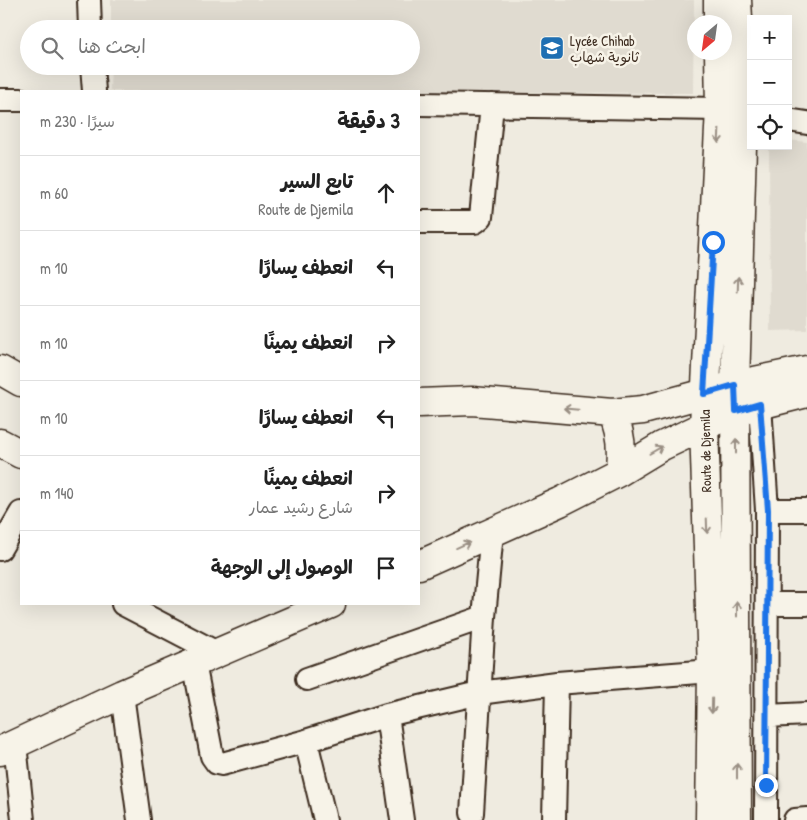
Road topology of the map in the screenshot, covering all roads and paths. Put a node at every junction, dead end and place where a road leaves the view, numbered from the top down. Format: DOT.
graph roads {
  1 [pos="89,0"];
  2 [pos="718,0"];
  3 [pos="737,0"];
  4 [pos="718,15"];
  5 [pos="90,20"];
  6 [pos="722,60"];
  7 [pos="93,75"];
  8 [pos="94,90"];
  9 [pos="0,100"];
  10 [pos="20,100"];
  11 [pos="420,104"];
  12 [pos="492,105"];
  13 [pos="738,112"];
  14 [pos="792,120"];
  15 [pos="807,122"];
  16 [pos="420,222"];
  17 [pos="0,370"];
  18 [pos="807,370"];
  19 [pos="20,381"];
  20 [pos="807,393"];
  21 [pos="704,394"];
  22 [pos="744,400"];
  23 [pos="420,402"];
  24 [pos="612,413"];
  25 [pos="704,425"];
  26 [pos="0,443"];
  27 [pos="20,453"];
  28 [pos="619,472"];
  29 [pos="768,510"];
  30 [pos="807,510"];
  31 [pos="20,515"];
  32 [pos="492,532"];
  33 [pos="6,545"];
  34 [pos="420,565"];
  35 [pos="767,604"];
  36 [pos="807,604"];
  37 [pos="126,605"];
  38 [pos="312,607"];
  39 [pos="484,617"];
  40 [pos="206,658"];
  41 [pos="712,671"];
  42 [pos="307,678"];
  43 [pos="556,683"];
  44 [pos="479,693"];
  45 [pos="122,694"];
  46 [pos="807,714"];
  47 [pos="386,716"];
  48 [pos="767,716"];
  49 [pos="306,741"];
  50 [pos="8,747"];
  51 [pos="472,813"];
  52 [pos="807,819"];
  53 [pos="23,820"];
  54 [pos="139,820"];
  55 [pos="325,820"];
  56 [pos="402,820"];
  57 [pos="554,820"];
  58 [pos="710,820"];
  59 [pos="737,820"];
  60 [pos="766,820"];
  61 [pos="795,820"];
  1 -- 5 [label="street"];
  2 -- 4 [label="main road"];
  3 -- 13 [label="main road"];
  6 -- 13 [label="main road, Route de Djemila"];
  7 -- 8 [label="street"];
  9 -- 10 [label="street"];
  11 -- 12 [label="street"];
  12 -- 13 [label="street"];
  12 -- 16 [label="street"];
  13 -- 21 [label="main road, Route de Djemila, one-way"];
  22 -- 13 [label="main road, one-way"];
  14 -- 15 [label="street"];
  17 -- 19 [label="main road"];
  18 -- 22 [label="main road"];
  20 -- 22 [label="main road"];
  21 -- 22 [label="main road"];
  21 -- 24 [label="main road"];
  21 -- 25 [label="main road, Route de Djemila"];
  22 -- 25 [label="main road"];
  22 -- 29 [label="street"];
  59 -- 22 [label="main road, one-way"];
  24 -- 23 [label="main road, one-way"];
  24 -- 28 [label="main road"];
  28 -- 25 [label="main road, one-way"];
  25 -- 41 [label="main road, Route de Djemila, one-way"];
  26 -- 27 [label="main road"];
  28 -- 32 [label="main road"];
  29 -- 30 [label="street"];
  29 -- 35 [label="street"];
  31 -- 33 [label="street"];
  34 -- 32 [label="main road, one-way"];
  32 -- 39 [label="street"];
  35 -- 36 [label="street"];
  35 -- 48 [label="street"];
  37 -- 40 [label="street"];
  38 -- 40 [label="main road"];
  39 -- 42 [label="street"];
  39 -- 44 [label="street"];
  40 -- 45 [label="main road"];
  40 -- 49 [label="street"];
  41 -- 43 [label="street"];
  41 -- 58 [label="main road, Route de Djemila, one-way"];
  43 -- 44 [label="street"];
  43 -- 57 [label="street"];
  44 -- 47 [label="street"];
  44 -- 51 [label="street"];
  45 -- 50 [label="main road"];
  45 -- 54 [label="street"];
  46 -- 48 [label="street"];
  47 -- 49 [label="street"];
  47 -- 56 [label="street"];
  48 -- 60 [label="street"];
  49 -- 55 [label="street"];
  50 -- 53 [label="street"];
  52 -- 61 [label="street"];
}
